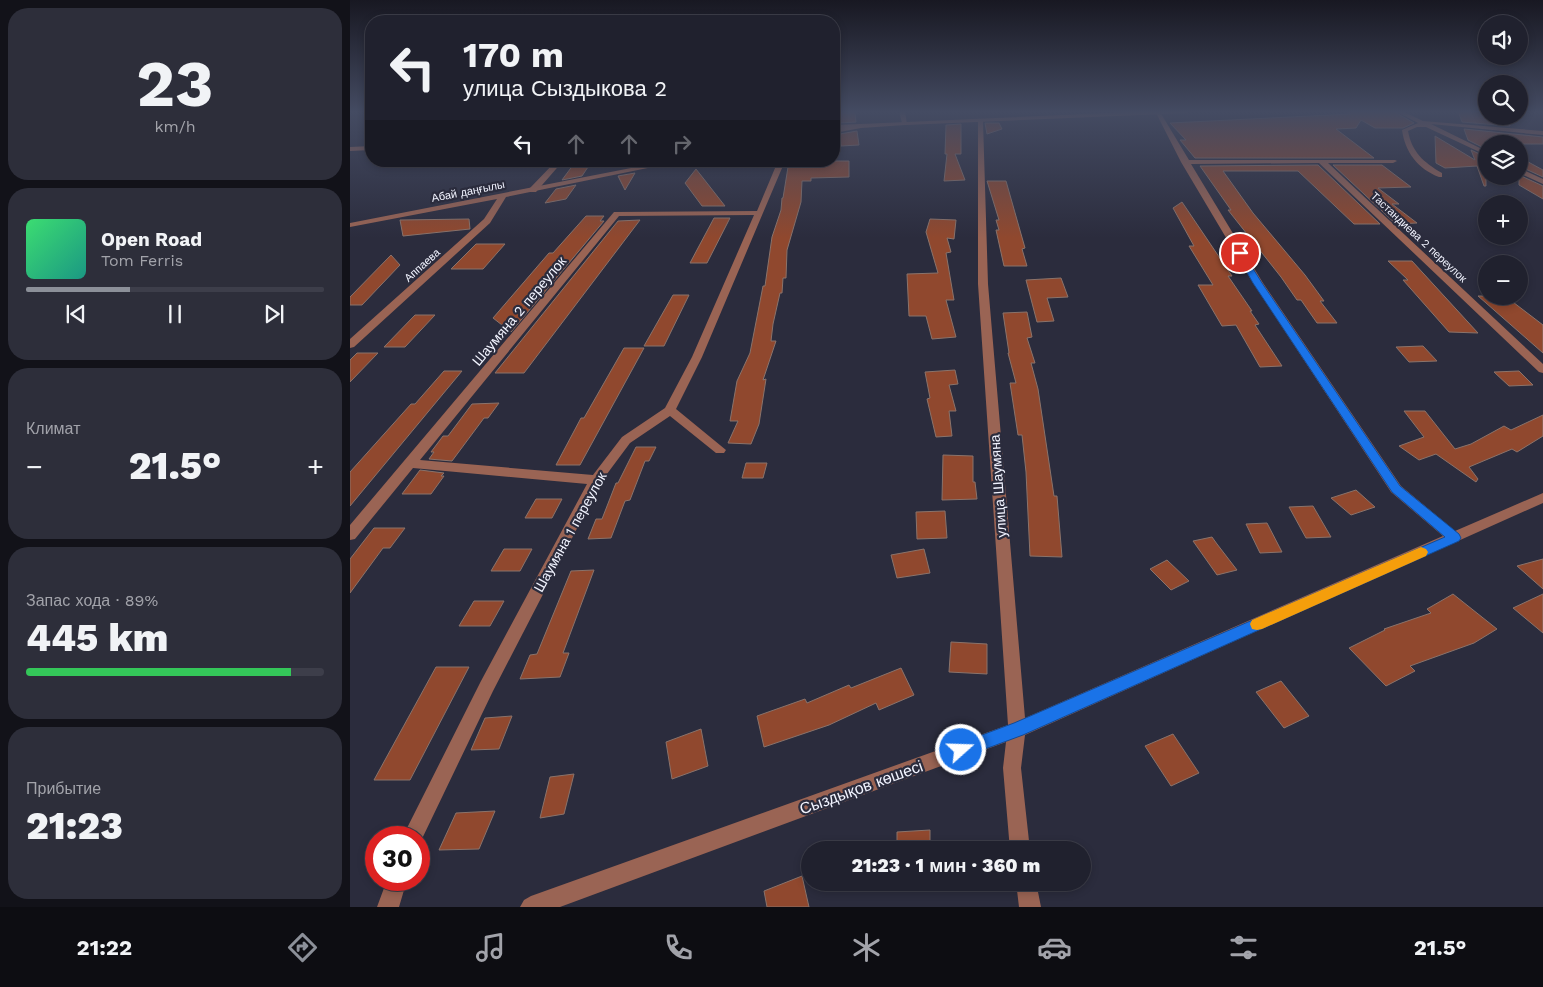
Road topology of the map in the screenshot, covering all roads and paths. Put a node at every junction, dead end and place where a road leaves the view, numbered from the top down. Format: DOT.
graph roads {
  1 [pos="981,153"];
  2 [pos="1181,153"];
  3 [pos="1413,153"];
  4 [pos="1393,161"];
  5 [pos="1186,162"];
  6 [pos="1322,162"];
  7 [pos="554,167"];
  8 [pos="649,167"];
  9 [pos="780,167"];
  10 [pos="1528,174"];
  11 [pos="1439,175"];
  12 [pos="1543,182"];
  13 [pos="532,190"];
  14 [pos="503,196"];
  15 [pos="760,214"];
  16 [pos="350,225"];
  17 [pos="350,345"];
  18 [pos="1543,370"];
  19 [pos="670,410"];
  20 [pos="720,450"];
  21 [pos="410,463"];
  22 [pos="596,480"];
  23 [pos="1543,498"];
  24 [pos="350,535"];
  25 [pos="1454,538"];
  26 [pos="1017,730"];
  27 [pos="418,826"];
  28 [pos="1019,841"];
  29 [pos="393,891"];
  30 [pos="1027,891"];
  31 [pos="388,907"];
  32 [pos="531,907"];
  33 [pos="1030,907"];
  1 -- 26 [label="street, улица Шаумяна"];
  2 -- 5 [label="street"];
  3 -- 11 [label="street"];
  4 -- 6 [label="street"];
  5 -- 6 [label="street"];
  5 -- 25 [label="street"];
  6 -- 18 [label="street, Тастандиева 2 переулок"];
  7 -- 13 [label="street"];
  8 -- 13 [label="street, Абай даңғылы"];
  9 -- 15 [label="street, Шаумяна 1 переулок"];
  10 -- 12 [label="street"];
  13 -- 14 [label="street, Абай даңғылы"];
  14 -- 16 [label="street, Абай даңғылы"];
  14 -- 17 [label="street, Аппаева"];
  15 -- 19 [label="street, Шаумяна 1 переулок"];
  15 -- 21 [label="street, Шаумяна 2 переулок"];
  19 -- 20 [label="street"];
  19 -- 22 [label="street, Шаумяна 1 переулок"];
  21 -- 22 [label="street"];
  21 -- 24 [label="street, Шаумяна 2 переулок"];
  22 -- 27 [label="street, Шаумяна 1 переулок"];
  23 -- 25 [label="street, Сыздықов көшесі"];
  25 -- 26 [label="street, Сыздықов көшесі"];
  26 -- 28 [label="street, улица Шаумяна"];
  26 -- 32 [label="street, Сыздықов көшесі"];
  29 -- 31 [label="street"];
  30 -- 33 [label="street"];
}
